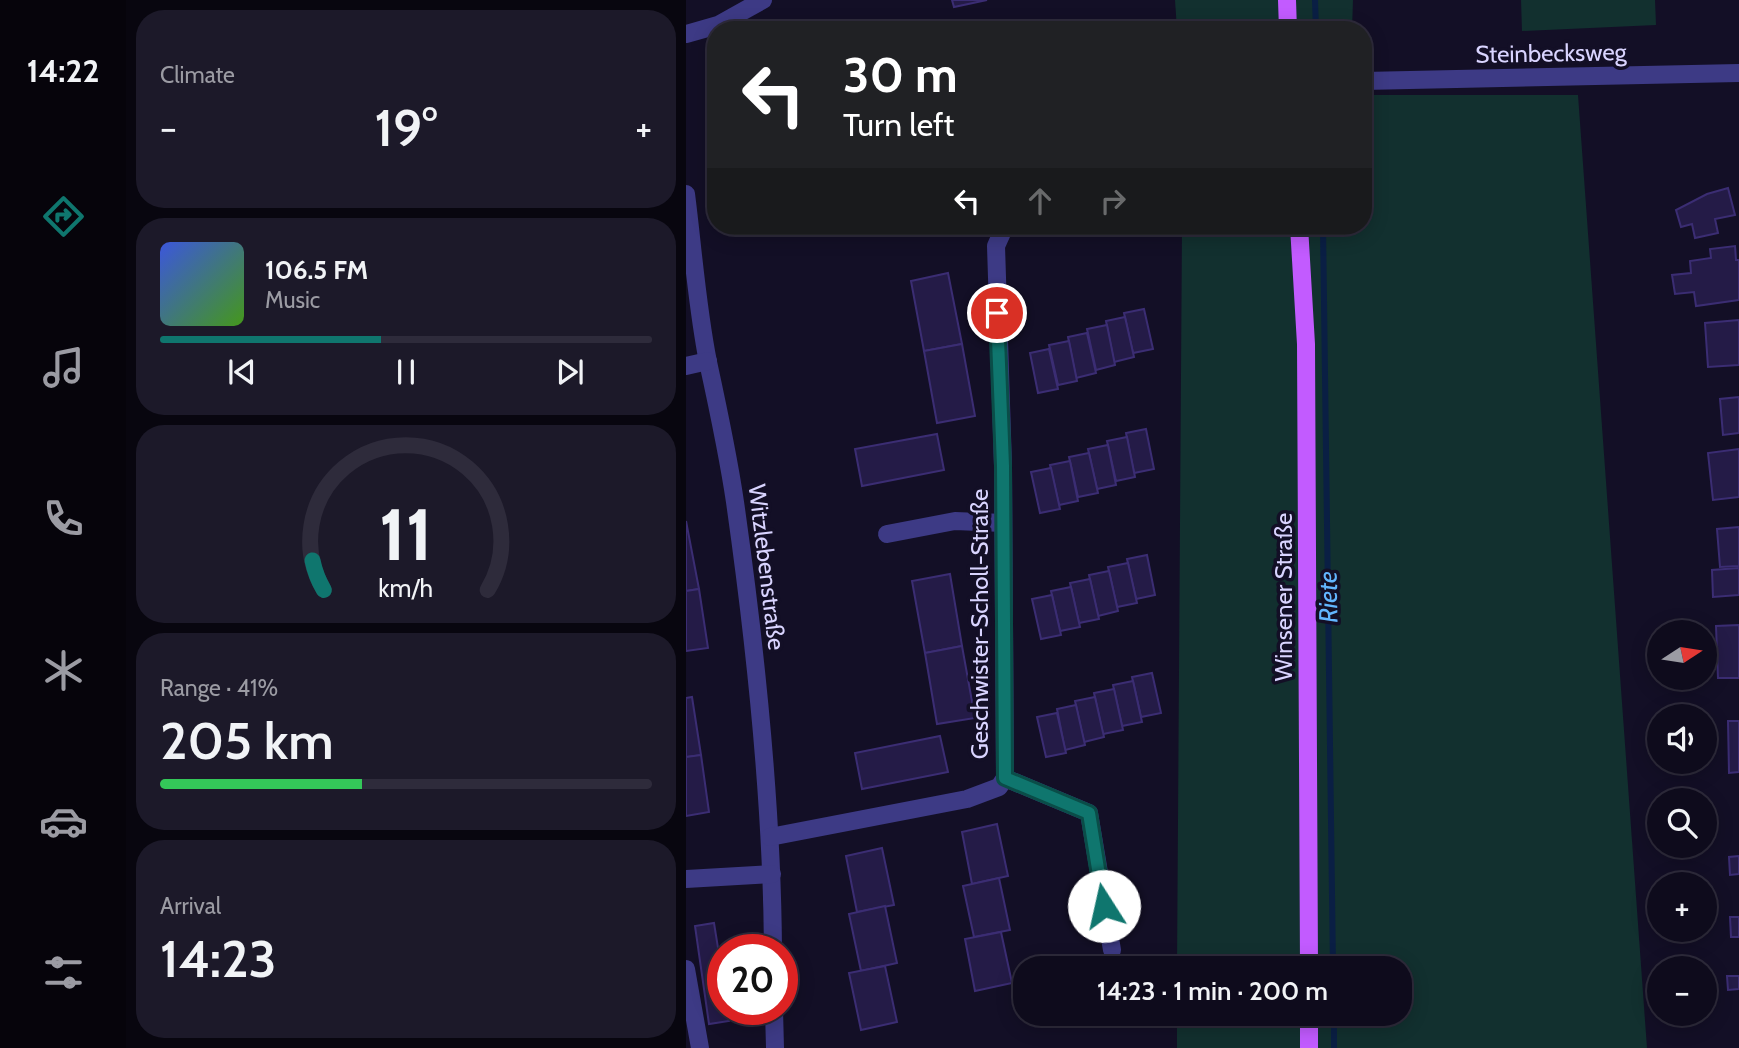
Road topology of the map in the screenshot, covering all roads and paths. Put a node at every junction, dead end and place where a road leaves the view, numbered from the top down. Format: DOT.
graph roads {
  1 [pos="763,0"];
  2 [pos="1287,0"];
  3 [pos="725,21"];
  4 [pos="1288,21"];
  5 [pos="707,28"];
  6 [pos="686,34"];
  7 [pos="1739,73"];
  8 [pos="1372,81"];
  9 [pos="686,194"];
  10 [pos="1003,235"];
  11 [pos="1300,235"];
  12 [pos="708,362"];
  13 [pos="686,366"];
  14 [pos="1003,523"];
  15 [pos="887,534"];
  16 [pos="1005,778"];
  17 [pos="770,836"];
  18 [pos="772,874"];
  19 [pos="686,879"];
  20 [pos="774,934"];
  21 [pos="1112,950"];
  22 [pos="1309,956"];
  23 [pos="686,969"];
  24 [pos="774,1025"];
  25 [pos="1309,1026"];
  26 [pos="700,1048"];
  27 [pos="775,1048"];
  28 [pos="1309,1048"];
  1 -- 3 [label="street"];
  2 -- 4 [label="main road"];
  5 -- 6 [label="street"];
  7 -- 8 [label="street, Steinbecksweg"];
  9 -- 12 [label="street, Witzlebenstraße"];
  10 -- 14 [label="street, Geschwister-Scholl-Straße"];
  11 -- 22 [label="main road, Winsener Straße"];
  12 -- 13 [label="street"];
  12 -- 17 [label="street, Witzlebenstraße"];
  14 -- 15 [label="street"];
  14 -- 16 [label="street, Geschwister-Scholl-Straße"];
  16 -- 17 [label="street, Geschwister-Scholl-Straße"];
  16 -- 21 [label="street"];
  17 -- 18 [label="street, Witzlebenstraße"];
  18 -- 19 [label="street"];
  18 -- 20 [label="street, Witzlebenstraße"];
  23 -- 26 [label="street"];
  24 -- 27 [label="street"];
  25 -- 28 [label="main road"];
}
